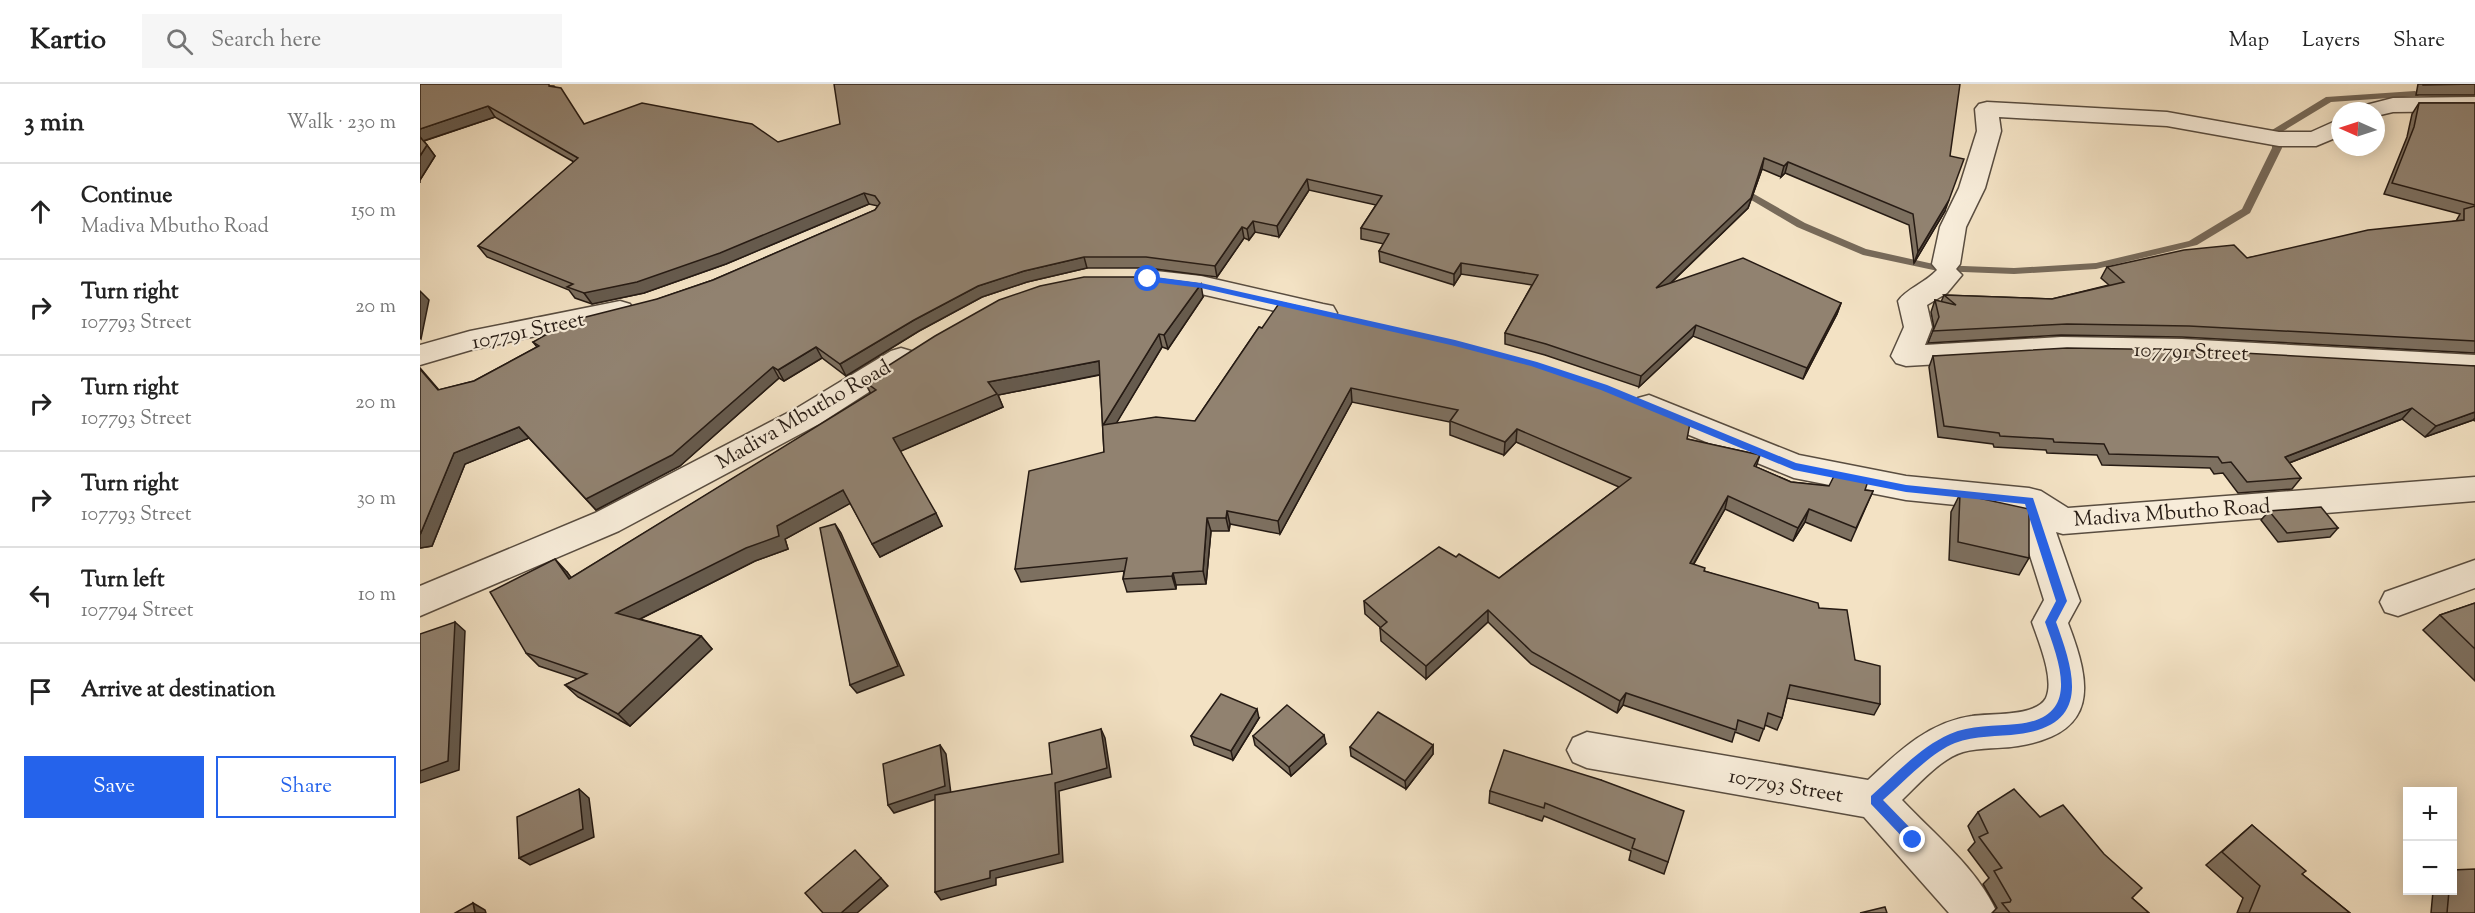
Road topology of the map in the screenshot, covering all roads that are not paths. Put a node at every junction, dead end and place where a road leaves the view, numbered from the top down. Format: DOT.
graph roads {
  1 [pos="2475,104"];
  2 [pos="2385,107"];
  3 [pos="2331,131"];
  4 [pos="1128,279"];
  5 [pos="644,304"];
  6 [pos="1351,319"];
  7 [pos="930,340"];
  8 [pos="420,355"];
  9 [pos="2475,365"];
  10 [pos="1625,396"];
  11 [pos="2475,489"];
  12 [pos="2029,500"];
  13 [pos="2475,574"];
  14 [pos="424,598"];
  15 [pos="2398,602"];
  16 [pos="1587,750"];
  17 [pos="1875,800"];
  18 [pos="1976,913"];
  1 -- 2 [label="street"];
  3 -- 9 [label="street, 107791 Street"];
  4 -- 6 [label="street"];
  5 -- 8 [label="street, 107791 Street"];
  7 -- 14 [label="street, Madiva Mbutho Road"];
  10 -- 12 [label="street, Madiva Mbutho Road"];
  11 -- 12 [label="street, Madiva Mbutho Road"];
  12 -- 17 [label="street"];
  13 -- 15 [label="street"];
  16 -- 17 [label="street, 107793 Street"];
  17 -- 18 [label="street"];
}
